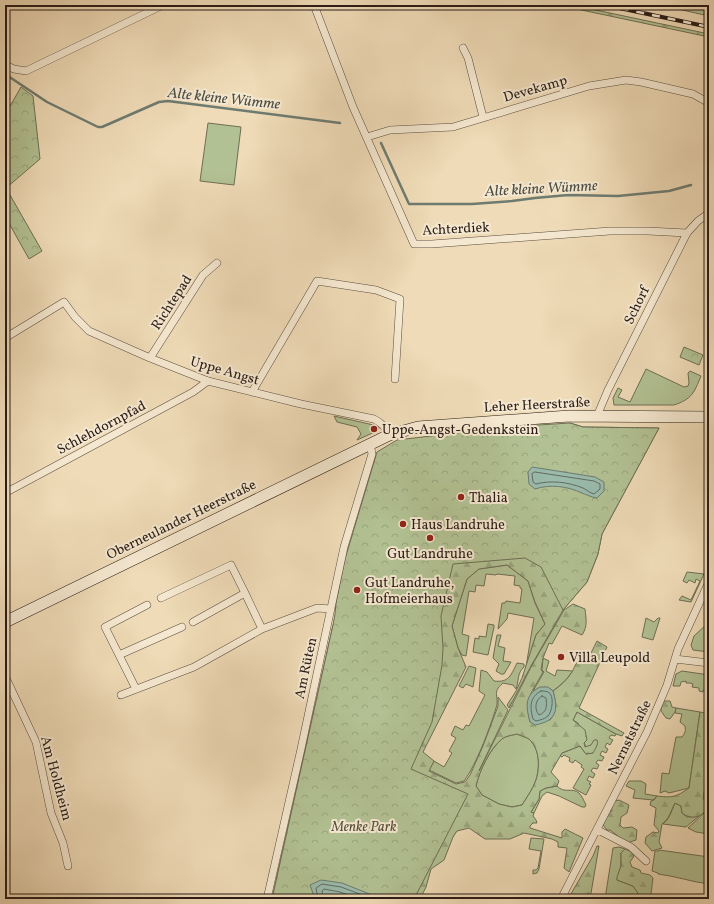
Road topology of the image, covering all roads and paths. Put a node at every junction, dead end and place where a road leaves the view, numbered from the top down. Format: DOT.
graph roads {
  1 [pos="163,5"];
  2 [pos="314,5"];
  3 [pos="463,48"];
  4 [pos="5,65"];
  5 [pos="709,103"];
  6 [pos="483,117"];
  7 [pos="366,137"];
  8 [pos="709,213"];
  9 [pos="687,233"];
  10 [pos="217,263"];
  11 [pos="5,338"];
  12 [pos="150,358"];
  13 [pos="395,378"];
  14 [pos="208,381"];
  15 [pos="252,392"];
  16 [pos="597,416"];
  17 [pos="709,417"];
  18 [pos="389,435"];
  19 [pos="370,443"];
  20 [pos="5,493"];
  21 [pos="709,582"];
  22 [pos="245,594"];
  23 [pos="161,598"];
  24 [pos="147,605"];
  25 [pos="331,609"];
  26 [pos="5,622"];
  27 [pos="193,622"];
  28 [pos="182,628"];
  29 [pos="262,629"];
  30 [pos="119,654"];
  31 [pos="675,659"];
  32 [pos="709,663"];
  33 [pos="5,676"];
  34 [pos="136,689"];
  35 [pos="122,695"];
  36 [pos="598,830"];
  37 [pos="646,861"];
  38 [pos="68,866"];
  39 [pos="267,899"];
  40 [pos="561,899"];
  1 -- 4 [label="street"];
  2 -- 7 [label="street, Achterdiek"];
  3 -- 6 [label="street"];
  5 -- 6 [label="street, Devekamp"];
  6 -- 7 [label="street, Devekamp"];
  7 -- 9 [label="street, Achterdiek"];
  8 -- 9 [label="street, Schorf"];
  9 -- 16 [label="street, Schorf"];
  10 -- 12 [label="street, Richtepad"];
  11 -- 12 [label="street, Uppe Angst"];
  12 -- 14 [label="street, Uppe Angst"];
  13 -- 15 [label="street"];
  14 -- 15 [label="street, Uppe Angst"];
  14 -- 20 [label="street, Schlehdornpfad"];
  15 -- 18 [label="street, Uppe Angst"];
  16 -- 17 [label="main road, Leher Heerstraße"];
  16 -- 18 [label="main road, Leher Heerstraße"];
  18 -- 19 [label="main road, Leher Heerstraße"];
  19 -- 25 [label="street, Am Rüten"];
  19 -- 26 [label="main road, Oberneulander Heerstraße"];
  21 -- 31 [label="street, Nernststraße"];
  22 -- 23 [label="street"];
  22 -- 27 [label="street"];
  22 -- 29 [label="street"];
  24 -- 30 [label="street"];
  25 -- 29 [label="street"];
  25 -- 39 [label="street, Am Rüten"];
  28 -- 30 [label="street"];
  29 -- 34 [label="street"];
  30 -- 34 [label="street"];
  31 -- 32 [label="street"];
  31 -- 36 [label="street, Nernststraße"];
  33 -- 38 [label="street, Am Holdheim"];
  34 -- 35 [label="street"];
  36 -- 37 [label="street"];
  36 -- 40 [label="street, Nernststraße"];
}
